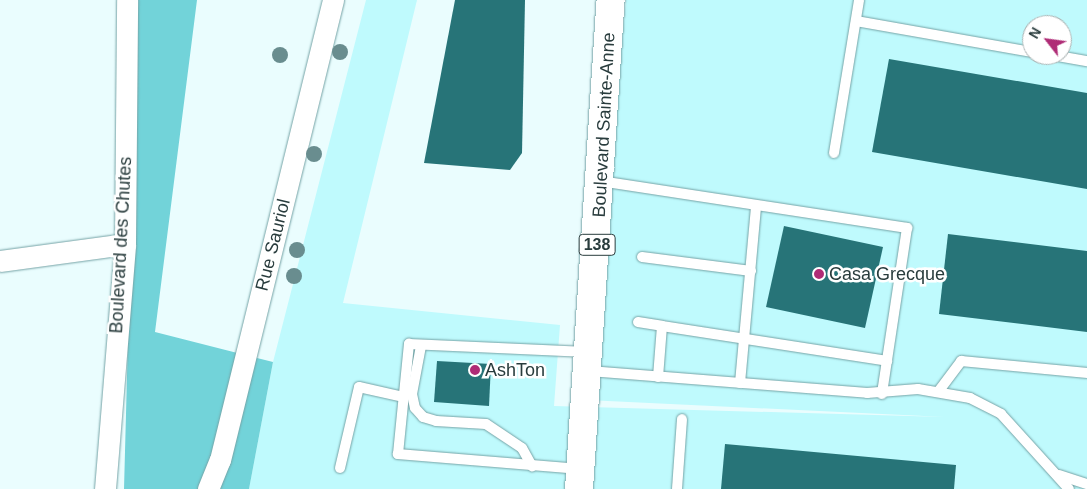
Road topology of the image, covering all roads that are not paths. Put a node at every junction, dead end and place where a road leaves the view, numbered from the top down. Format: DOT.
graph roads {
  1 [pos="127,0"];
  2 [pos="333,0"];
  3 [pos="611,0"];
  4 [pos="859,0"];
  5 [pos="856,21"];
  6 [pos="1022,50"];
  7 [pos="1072,58"];
  8 [pos="1087,61"];
  9 [pos="834,153"];
  10 [pos="600,181"];
  11 [pos="756,206"];
  12 [pos="125,244"];
  13 [pos="642,257"];
  14 [pos="0,261"];
  15 [pos="751,271"];
  16 [pos="638,322"];
  17 [pos="662,326"];
  18 [pos="746,336"];
  19 [pos="421,346"];
  20 [pos="888,361"];
  21 [pos="590,362"];
  22 [pos="1087,374"];
  23 [pos="658,377"];
  24 [pos="740,383"];
  25 [pos="938,392"];
  26 [pos="882,394"];
  27 [pos="403,397"];
  28 [pos="682,419"];
  29 [pos="532,466"];
  30 [pos="340,468"];
  31 [pos="1059,475"];
  32 [pos="580,479"];
  33 [pos="1087,484"];
  34 [pos="106,489"];
  35 [pos="208,489"];
  36 [pos="677,489"];
  37 [pos="1069,489"];
  1 -- 12 [label="street, Boulevard des Chutes"];
  2 -- 35 [label="street, Rue Sauriol"];
  3 -- 10 [label="main road, Boulevard Sainte-Anne / 138"];
  4 -- 5 [label="lane"];
  5 -- 6 [label="lane"];
  5 -- 9 [label="lane"];
  7 -- 8 [label="lane"];
  10 -- 11 [label="lane"];
  10 -- 21 [label="main road, Boulevard Sainte-Anne / 138"];
  11 -- 15 [label="lane"];
  11 -- 20 [label="lane"];
  12 -- 14 [label="street"];
  12 -- 34 [label="street, Boulevard des Chutes"];
  13 -- 15 [label="lane"];
  15 -- 18 [label="lane"];
  16 -- 17 [label="lane"];
  17 -- 18 [label="lane"];
  17 -- 23 [label="lane"];
  18 -- 20 [label="lane"];
  18 -- 24 [label="lane"];
  19 -- 21 [label="lane"];
  19 -- 27 [label="lane"];
  19 -- 29 [label="lane"];
  20 -- 26 [label="lane"];
  21 -- 23 [label="lane"];
  21 -- 32 [label="main road, Boulevard Sainte-Anne / 138"];
  22 -- 25 [label="lane"];
  23 -- 24 [label="lane"];
  24 -- 26 [label="lane"];
  25 -- 26 [label="lane"];
  25 -- 31 [label="lane"];
  27 -- 29 [label="lane"];
  27 -- 30 [label="lane"];
  28 -- 36 [label="lane"];
  29 -- 32 [label="lane"];
  31 -- 33 [label="lane"];
  31 -- 37 [label="lane"];
}
